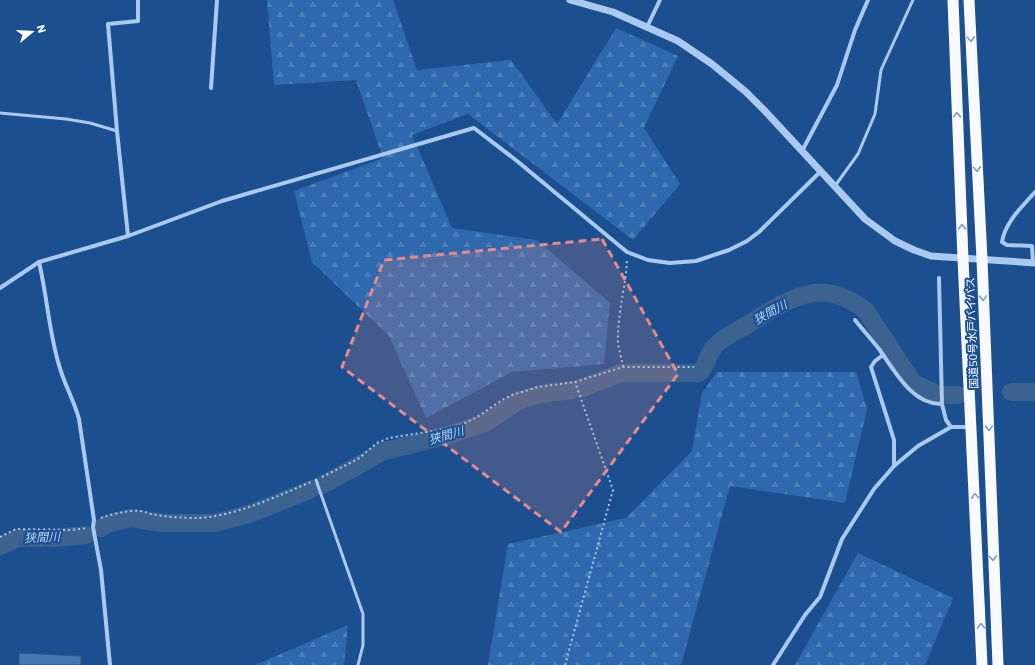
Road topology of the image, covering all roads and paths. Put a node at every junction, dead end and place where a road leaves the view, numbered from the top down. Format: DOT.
graph roads {
  1 [pos="138,0"];
  2 [pos="217,0"];
  3 [pos="570,0"];
  4 [pos="660,0"];
  5 [pos="868,0"];
  6 [pos="913,0"];
  7 [pos="953,0"];
  8 [pos="969,0"];
  9 [pos="647,27"];
  10 [pos="211,88"];
  11 [pos="0,113"];
  12 [pos="117,132"];
  13 [pos="802,152"];
  14 [pos="820,172"];
  15 [pos="834,186"];
  16 [pos="1035,192"];
  17 [pos="128,236"];
  18 [pos="627,252"];
  19 [pos="963,259"];
  20 [pos="982,259"];
  21 [pos="39,262"];
  22 [pos="1034,263"];
  23 [pos="939,278"];
  24 [pos="0,288"];
  25 [pos="855,320"];
  26 [pos="883,355"];
  27 [pos="623,367"];
  28 [pos="694,367"];
  29 [pos="575,382"];
  30 [pos="942,404"];
  31 [pos="951,427"];
  32 [pos="972,427"];
  33 [pos="894,466"];
  34 [pos="316,480"];
  35 [pos="94,520"];
  36 [pos="93,527"];
  37 [pos="0,537"];
  38 [pos="110,665"];
  39 [pos="358,665"];
  40 [pos="565,665"];
  41 [pos="773,665"];
  42 [pos="982,665"];
  43 [pos="998,665"];
  1 -- 12 [label="street"];
  2 -- 10 [label="street"];
  3 -- 9 [label="street"];
  4 -- 9 [label="street"];
  5 -- 13 [label="street"];
  6 -- 15 [label="lane"];
  19 -- 7 [label="highway, 国道50号水戸バイパス, one-way"];
  8 -- 20 [label="highway, 国道50号水戸バイパス, one-way"];
  9 -- 13 [label="street"];
  11 -- 12 [label="lane"];
  12 -- 17 [label="street"];
  13 -- 14 [label="street"];
  14 -- 15 [label="street"];
  14 -- 18 [label="street"];
  15 -- 19 [label="street"];
  16 -- 22 [label="street"];
  17 -- 18 [label="street"];
  17 -- 21 [label="street"];
  18 -- 27 [label="path"];
  19 -- 20 [label="street"];
  19 -- 32 [label="highway, 国道50号水戸バイパス"];
  20 -- 22 [label="street"];
  20 -- 43 [label="highway, 国道50号水戸バイパス, one-way"];
  21 -- 24 [label="street"];
  21 -- 35 [label="street"];
  23 -- 30 [label="street"];
  25 -- 26 [label="street"];
  26 -- 30 [label="street"];
  26 -- 33 [label="street"];
  27 -- 28 [label="path"];
  27 -- 29 [label="path"];
  29 -- 34 [label="path"];
  29 -- 40 [label="path"];
  30 -- 31 [label="street"];
  31 -- 32 [label="street"];
  31 -- 33 [label="street"];
  42 -- 32 [label="highway, 国道50号水戸バイパス, one-way"];
  33 -- 41 [label="street"];
  34 -- 35 [label="path"];
  34 -- 39 [label="lane"];
  35 -- 36 [label="street"];
  36 -- 37 [label="path"];
  36 -- 38 [label="street"];
}
